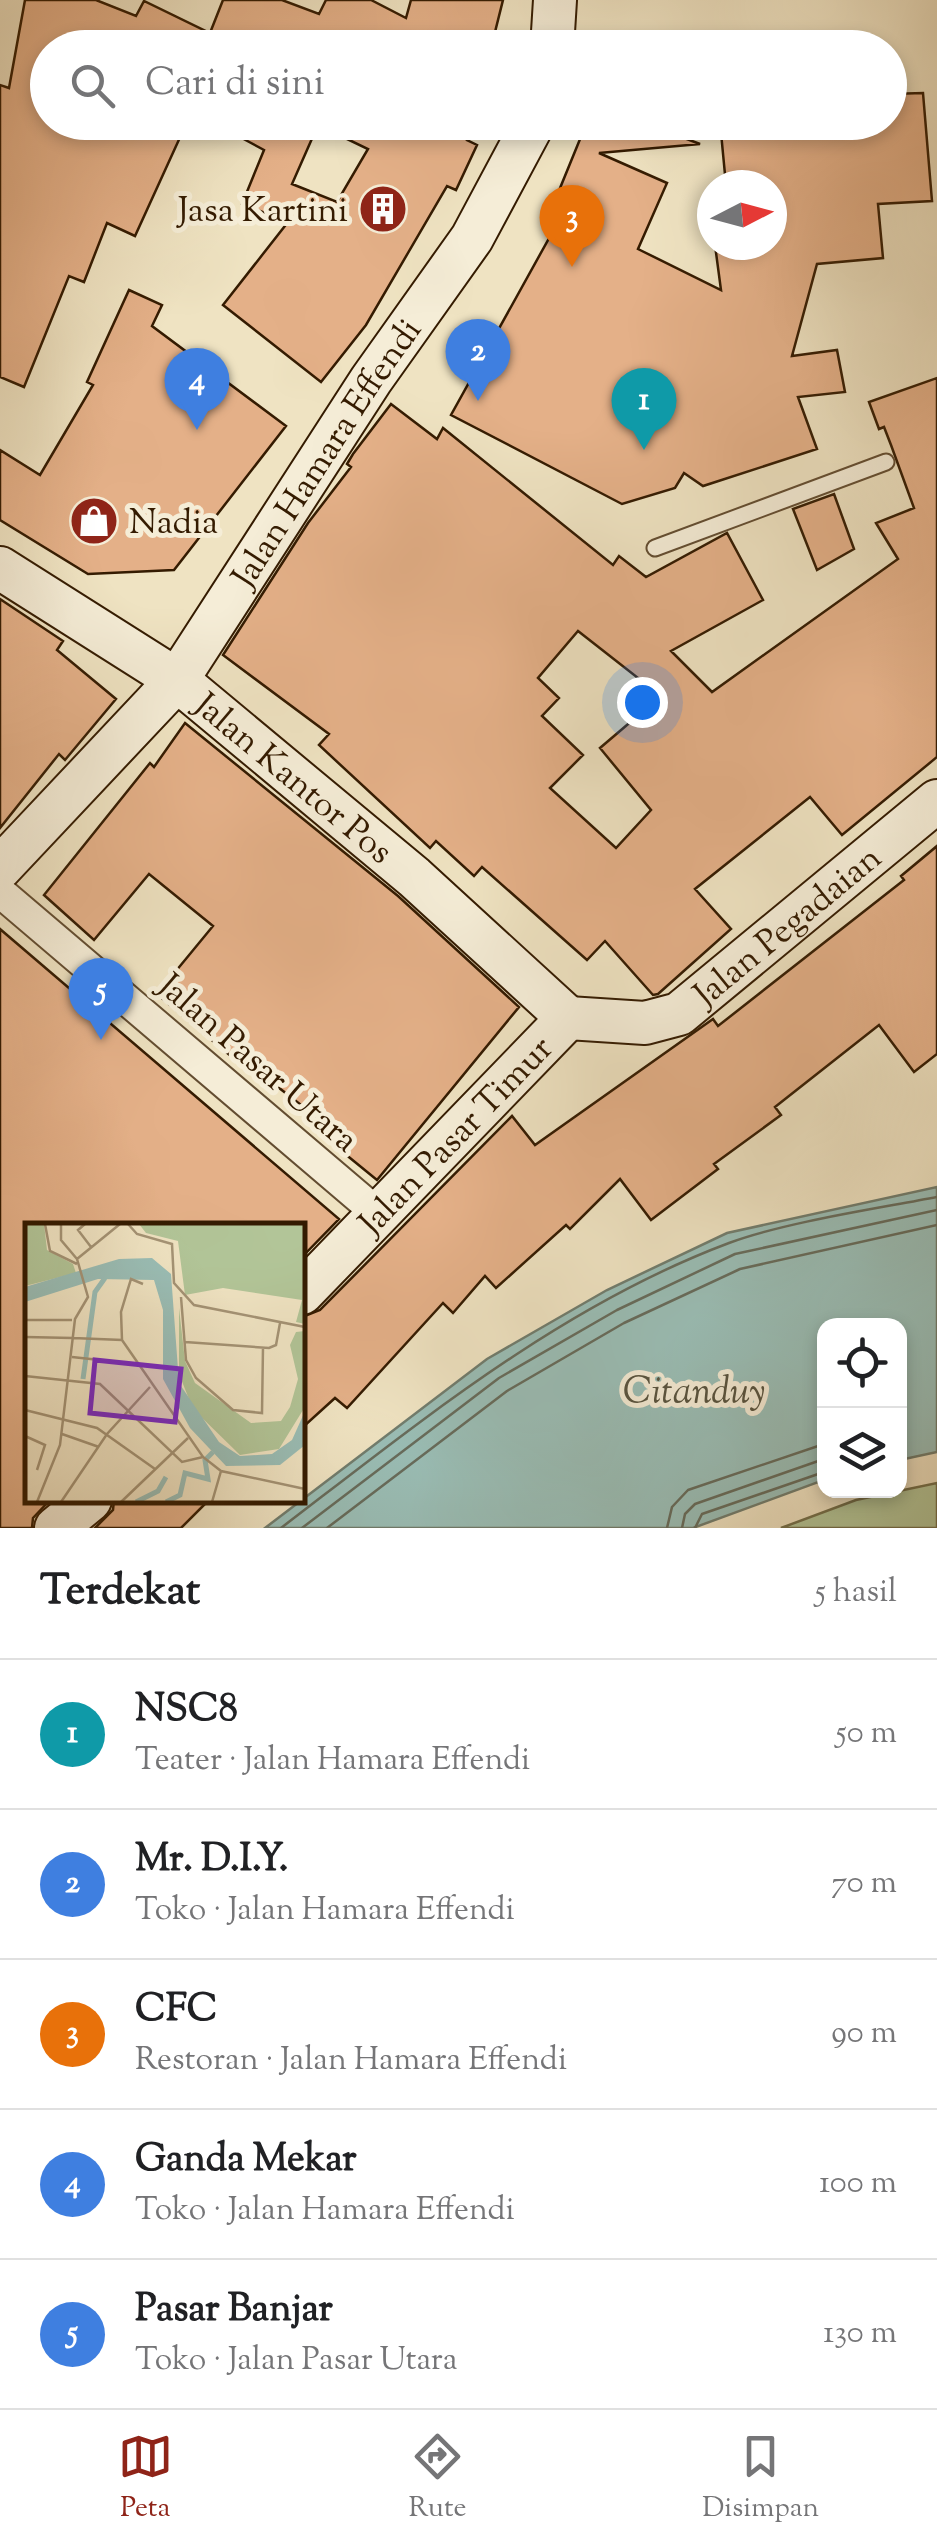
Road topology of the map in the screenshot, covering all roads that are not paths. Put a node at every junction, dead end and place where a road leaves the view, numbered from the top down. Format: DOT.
graph roads {
  1 [pos="555,0"];
  2 [pos="553,30"];
  3 [pos="524,140"];
  4 [pos="886,462"];
  5 [pos="655,548"];
  6 [pos="0,568"];
  7 [pos="177,680"];
  8 [pos="937,800"];
  9 [pos="0,868"];
  10 [pos="0,892"];
  11 [pos="568,1018"];
  12 [pos="376,1212"];
  13 [pos="305,1290"];
  14 [pos="86,1503"];
  15 [pos="56,1528"];
  1 -- 2 [label="street"];
  3 -- 7 [label="street, Jalan Hamara Effendi"];
  4 -- 5 [label="lane"];
  6 -- 7 [label="street, Jalan Kantor Pos"];
  7 -- 9 [label="street, Jalan Hamara Effendi"];
  7 -- 11 [label="street, Jalan Kantor Pos"];
  8 -- 11 [label="street, Jalan Pegadaian"];
  10 -- 12 [label="street, Jalan Pasar Utara"];
  11 -- 12 [label="street, Jalan Pasar Timur"];
  12 -- 13 [label="street, Jalan Pasar Timur"];
  14 -- 15 [label="street"];
}
